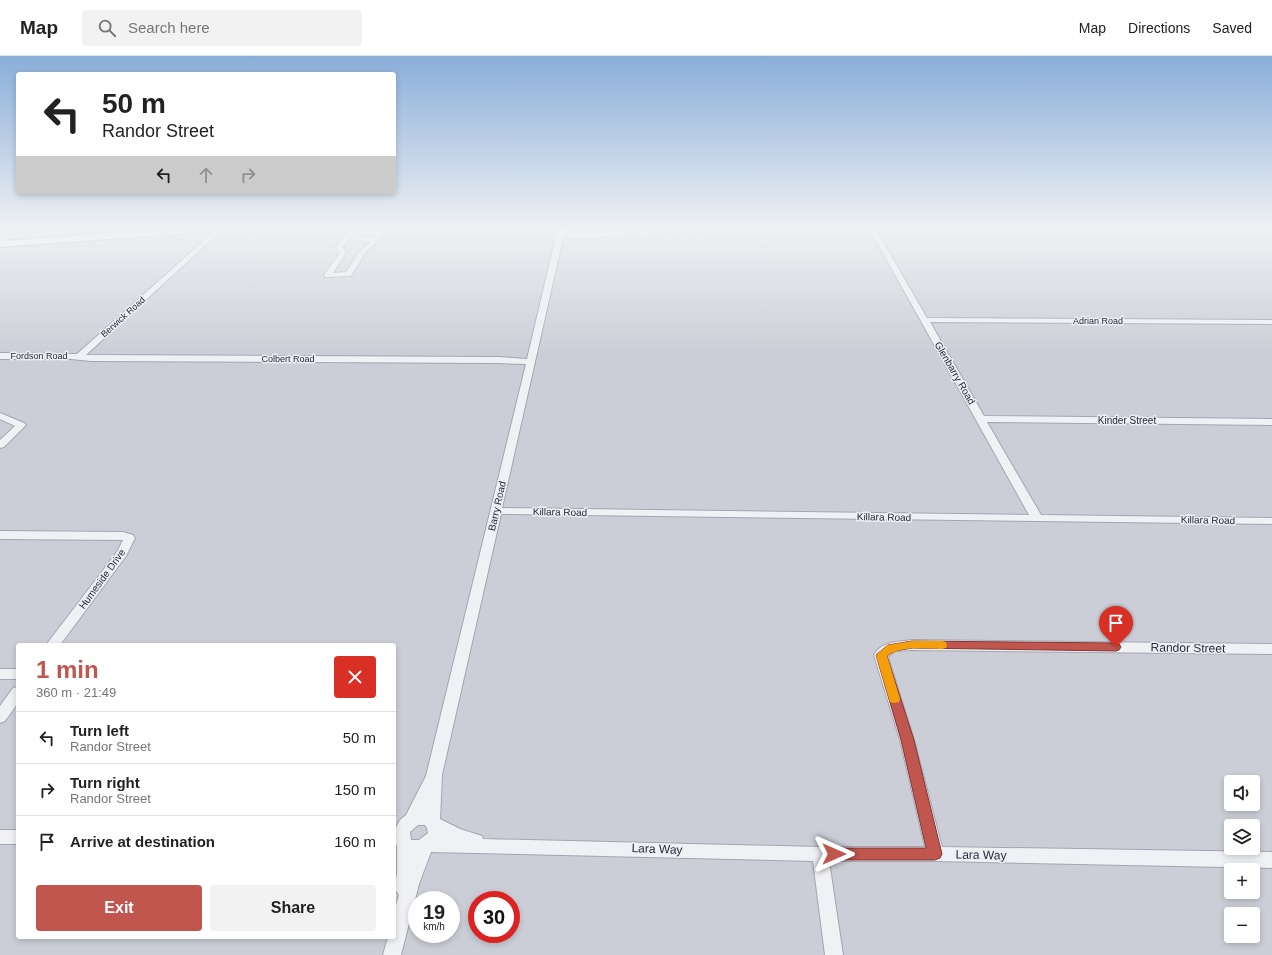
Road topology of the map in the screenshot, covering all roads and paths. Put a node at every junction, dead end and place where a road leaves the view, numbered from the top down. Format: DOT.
graph roads {
  1 [pos="174,270"];
  2 [pos="331,270"];
  3 [pos="350,270"];
  4 [pos="552,270"];
  5 [pos="896,270"];
  6 [pos="924,320"];
  7 [pos="1272,322"];
  8 [pos="0,356"];
  9 [pos="79,357"];
  10 [pos="531,360"];
  11 [pos="0,416"];
  12 [pos="981,419"];
  13 [pos="1272,422"];
  14 [pos="0,445"];
  15 [pos="495,511"];
  16 [pos="1037,518"];
  17 [pos="1272,521"];
  18 [pos="0,534"];
  19 [pos="54,643"];
  20 [pos="1272,649"];
  21 [pos="0,674"];
  22 [pos="16,674"];
  23 [pos="16,695"];
  24 [pos="0,717"];
  25 [pos="434,775"];
  26 [pos="404,823"];
  27 [pos="434,823"];
  28 [pos="0,837"];
  29 [pos="16,837"];
  30 [pos="400,842"];
  31 [pos="427,845"];
  32 [pos="498,845"];
  33 [pos="820,854"];
  34 [pos="935,854"];
  35 [pos="1272,860"];
  36 [pos="401,916"];
  37 [pos="396,938"];
  38 [pos="396,939"];
  39 [pos="392,955"];
  40 [pos="834,955"];
  1 -- 9 [label="street, Berwick Road"];
  2 -- 3 [label="street"];
  4 -- 10 [label="street, Barry Road"];
  5 -- 6 [label="street, Glenbarry Road"];
  6 -- 7 [label="street, Adrian Road"];
  6 -- 12 [label="street, Glenbarry Road"];
  8 -- 9 [label="street, Fordson Road"];
  9 -- 10 [label="street, Colbert Road"];
  10 -- 15 [label="street, Barry Road"];
  11 -- 14 [label="street"];
  12 -- 13 [label="street, Kinder Street"];
  12 -- 16 [label="street, Glenbarry Road"];
  15 -- 16 [label="street, Killara Road"];
  15 -- 25 [label="street, Barry Road"];
  16 -- 17 [label="street, Killara Road"];
  18 -- 19 [label="street, Humeside Drive"];
  20 -- 34 [label="street, Randor Street"];
  21 -- 22 [label="street"];
  23 -- 24 [label="street"];
  25 -- 26 [label="street, Barry Road"];
  25 -- 27 [label="street, Barry Road"];
  26 -- 27 [label="street"];
  26 -- 30 [label="street"];
  27 -- 31 [label="street"];
  27 -- 32 [label="street"];
  28 -- 29 [label="street"];
  30 -- 31 [label="street"];
  30 -- 36 [label="street"];
  31 -- 32 [label="street"];
  31 -- 36 [label="street"];
  32 -- 33 [label="street, Lara Way"];
  33 -- 34 [label="street, Lara Way"];
  33 -- 40 [label="street"];
  34 -- 35 [label="street, Lara Way"];
  36 -- 37 [label="street"];
  38 -- 39 [label="street"];
}
